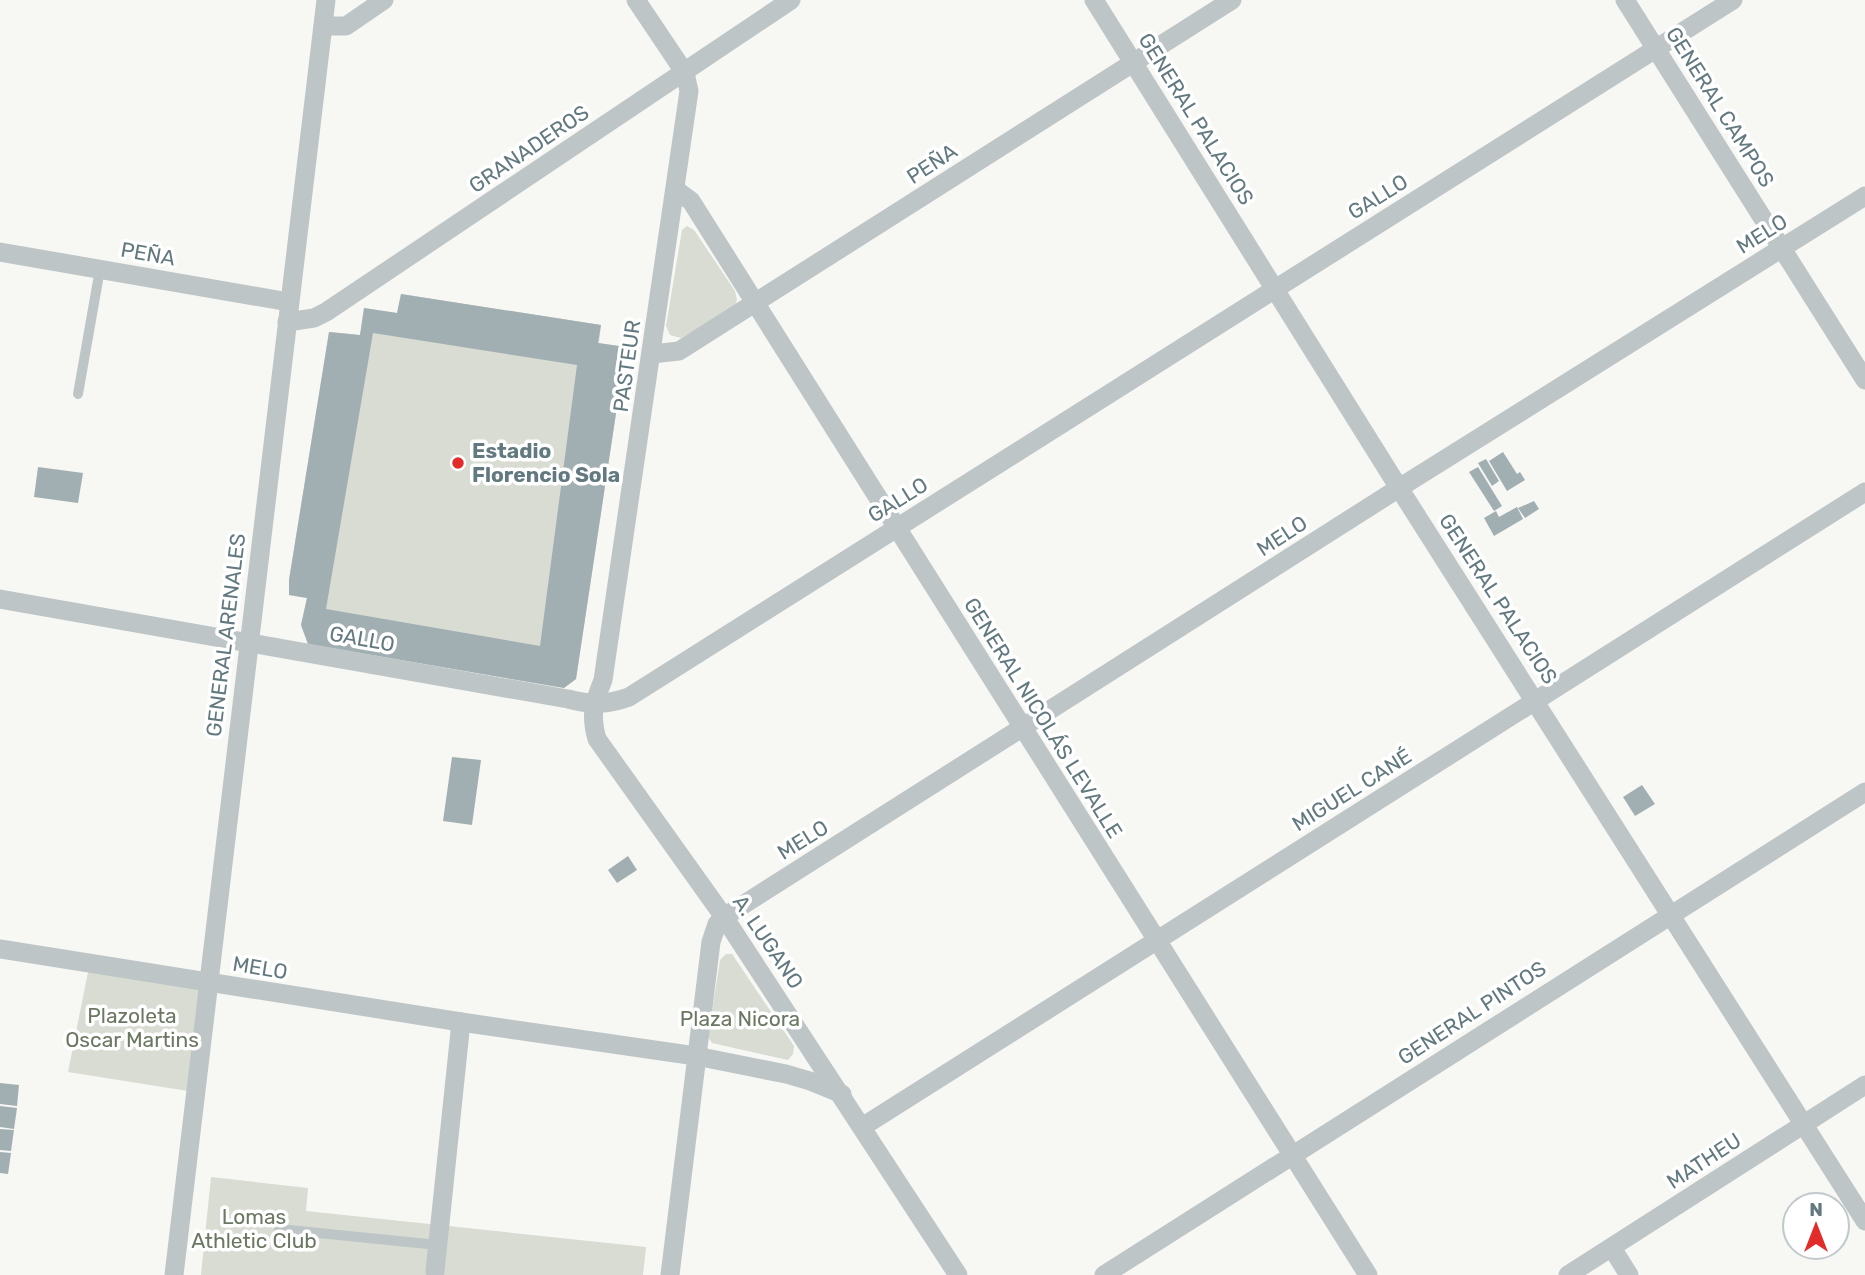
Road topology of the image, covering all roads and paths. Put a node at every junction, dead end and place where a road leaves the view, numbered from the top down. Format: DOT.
graph roads {
  1 [pos="326,0"];
  2 [pos="384,0"];
  3 [pos="636,0"];
  4 [pos="791,0"];
  5 [pos="1094,0"];
  6 [pos="1232,0"];
  7 [pos="1625,0"];
  8 [pos="1733,0"];
  9 [pos="323,26"];
  10 [pos="1656,49"];
  11 [pos="1133,62"];
  12 [pos="685,72"];
  13 [pos="676,190"];
  14 [pos="1865,196"];
  15 [pos="1783,248"];
  16 [pos="0,252"];
  17 [pos="100,269"];
  18 [pos="1275,288"];
  19 [pos="289,302"];
  20 [pos="756,304"];
  21 [pos="287,322"];
  22 [pos="652,354"];
  23 [pos="1865,380"];
  24 [pos="78,394"];
  25 [pos="1399,488"];
  26 [pos="1865,492"];
  27 [pos="896,528"];
  28 [pos="0,599"];
  29 [pos="248,642"];
  30 [pos="1536,700"];
  31 [pos="593,705"];
  32 [pos="1023,729"];
  33 [pos="1865,792"];
  34 [pos="1671,914"];
  35 [pos="724,917"];
  36 [pos="1158,940"];
  37 [pos="0,949"];
  38 [pos="208,983"];
  39 [pos="461,1022"];
  40 [pos="696,1056"];
  41 [pos="1865,1085"];
  42 [pos="842,1094"];
  43 [pos="1804,1124"];
  44 [pos="862,1127"];
  45 [pos="1293,1155"];
  46 [pos="1865,1221"];
  47 [pos="279,1229"];
  48 [pos="438,1245"];
  49 [pos="1612,1248"];
  50 [pos="435,1271"];
  51 [pos="174,1275"];
  52 [pos="670,1275"];
  53 [pos="958,1275"];
  54 [pos="1104,1275"];
  55 [pos="1368,1275"];
  56 [pos="1569,1275"];
  57 [pos="1629,1275"];
  1 -- 9 [label="street, GENERAL ARENALES"];
  2 -- 9 [label="street"];
  3 -- 12 [label="street"];
  4 -- 12 [label="street, GRANADEROS"];
  5 -- 11 [label="street, GENERAL PALACIOS"];
  6 -- 11 [label="street, PEÑA"];
  7 -- 10 [label="street, GENERAL CAMPOS"];
  8 -- 10 [label="street, GALLO"];
  9 -- 19 [label="street, GENERAL ARENALES"];
  10 -- 15 [label="street, GENERAL CAMPOS"];
  10 -- 18 [label="street, GALLO"];
  11 -- 18 [label="street, GENERAL PALACIOS"];
  11 -- 20 [label="street, PEÑA"];
  12 -- 13 [label="street, PASTEUR"];
  12 -- 21 [label="street, GRANADEROS"];
  13 -- 20 [label="street, GENERAL NICOLÁS LEVALLE"];
  13 -- 22 [label="street, PASTEUR"];
  14 -- 15 [label="street, MELO"];
  15 -- 23 [label="street, GENERAL CAMPOS"];
  15 -- 25 [label="street, MELO"];
  16 -- 17 [label="street, PEÑA"];
  17 -- 19 [label="street, PEÑA"];
  17 -- 24 [label="lane"];
  18 -- 25 [label="street, GENERAL PALACIOS"];
  18 -- 27 [label="street, GALLO"];
  19 -- 21 [label="street, GENERAL ARENALES"];
  20 -- 22 [label="street, PEÑA"];
  20 -- 27 [label="street, GENERAL NICOLÁS LEVALLE"];
  21 -- 29 [label="street, GENERAL ARENALES"];
  22 -- 31 [label="street, PASTEUR"];
  25 -- 30 [label="street, GENERAL PALACIOS"];
  25 -- 32 [label="street, MELO"];
  26 -- 30 [label="street, MIGUEL CANÉ"];
  27 -- 31 [label="street, GALLO"];
  27 -- 32 [label="street, GENERAL NICOLÁS LEVALLE"];
  28 -- 29 [label="street, GALLO"];
  29 -- 31 [label="street, GALLO"];
  29 -- 38 [label="street, GENERAL ARENALES"];
  30 -- 34 [label="street, GENERAL PALACIOS"];
  30 -- 36 [label="street, MIGUEL CANÉ"];
  31 -- 35 [label="street, A. LUGANO"];
  32 -- 35 [label="street, MELO"];
  32 -- 36 [label="street, GENERAL NICOLÁS LEVALLE"];
  33 -- 34 [label="street, GENERAL PINTOS"];
  34 -- 43 [label="street, GENERAL PALACIOS"];
  34 -- 45 [label="street, GENERAL PINTOS"];
  35 -- 40 [label="street"];
  35 -- 42 [label="street, A. LUGANO"];
  36 -- 44 [label="street, MIGUEL CANÉ"];
  36 -- 45 [label="street, GENERAL NICOLÁS LEVALLE"];
  37 -- 38 [label="street, MELO"];
  38 -- 39 [label="street, MELO"];
  38 -- 51 [label="street, GENERAL ARENALES"];
  39 -- 40 [label="street, MELO"];
  39 -- 48 [label="street"];
  40 -- 42 [label="street, MELO"];
  40 -- 52 [label="street"];
  41 -- 43 [label="street, MATHEU"];
  42 -- 44 [label="street, A. LUGANO"];
  43 -- 46 [label="street, GENERAL PALACIOS"];
  43 -- 49 [label="street, MATHEU"];
  44 -- 53 [label="street, A. LUGANO"];
  45 -- 54 [label="street, GENERAL PINTOS"];
  45 -- 55 [label="street, GENERAL NICOLÁS LEVALLE"];
  47 -- 48 [label="lane"];
  48 -- 50 [label="street"];
  49 -- 56 [label="street, MATHEU"];
  49 -- 57 [label="street"];
}
